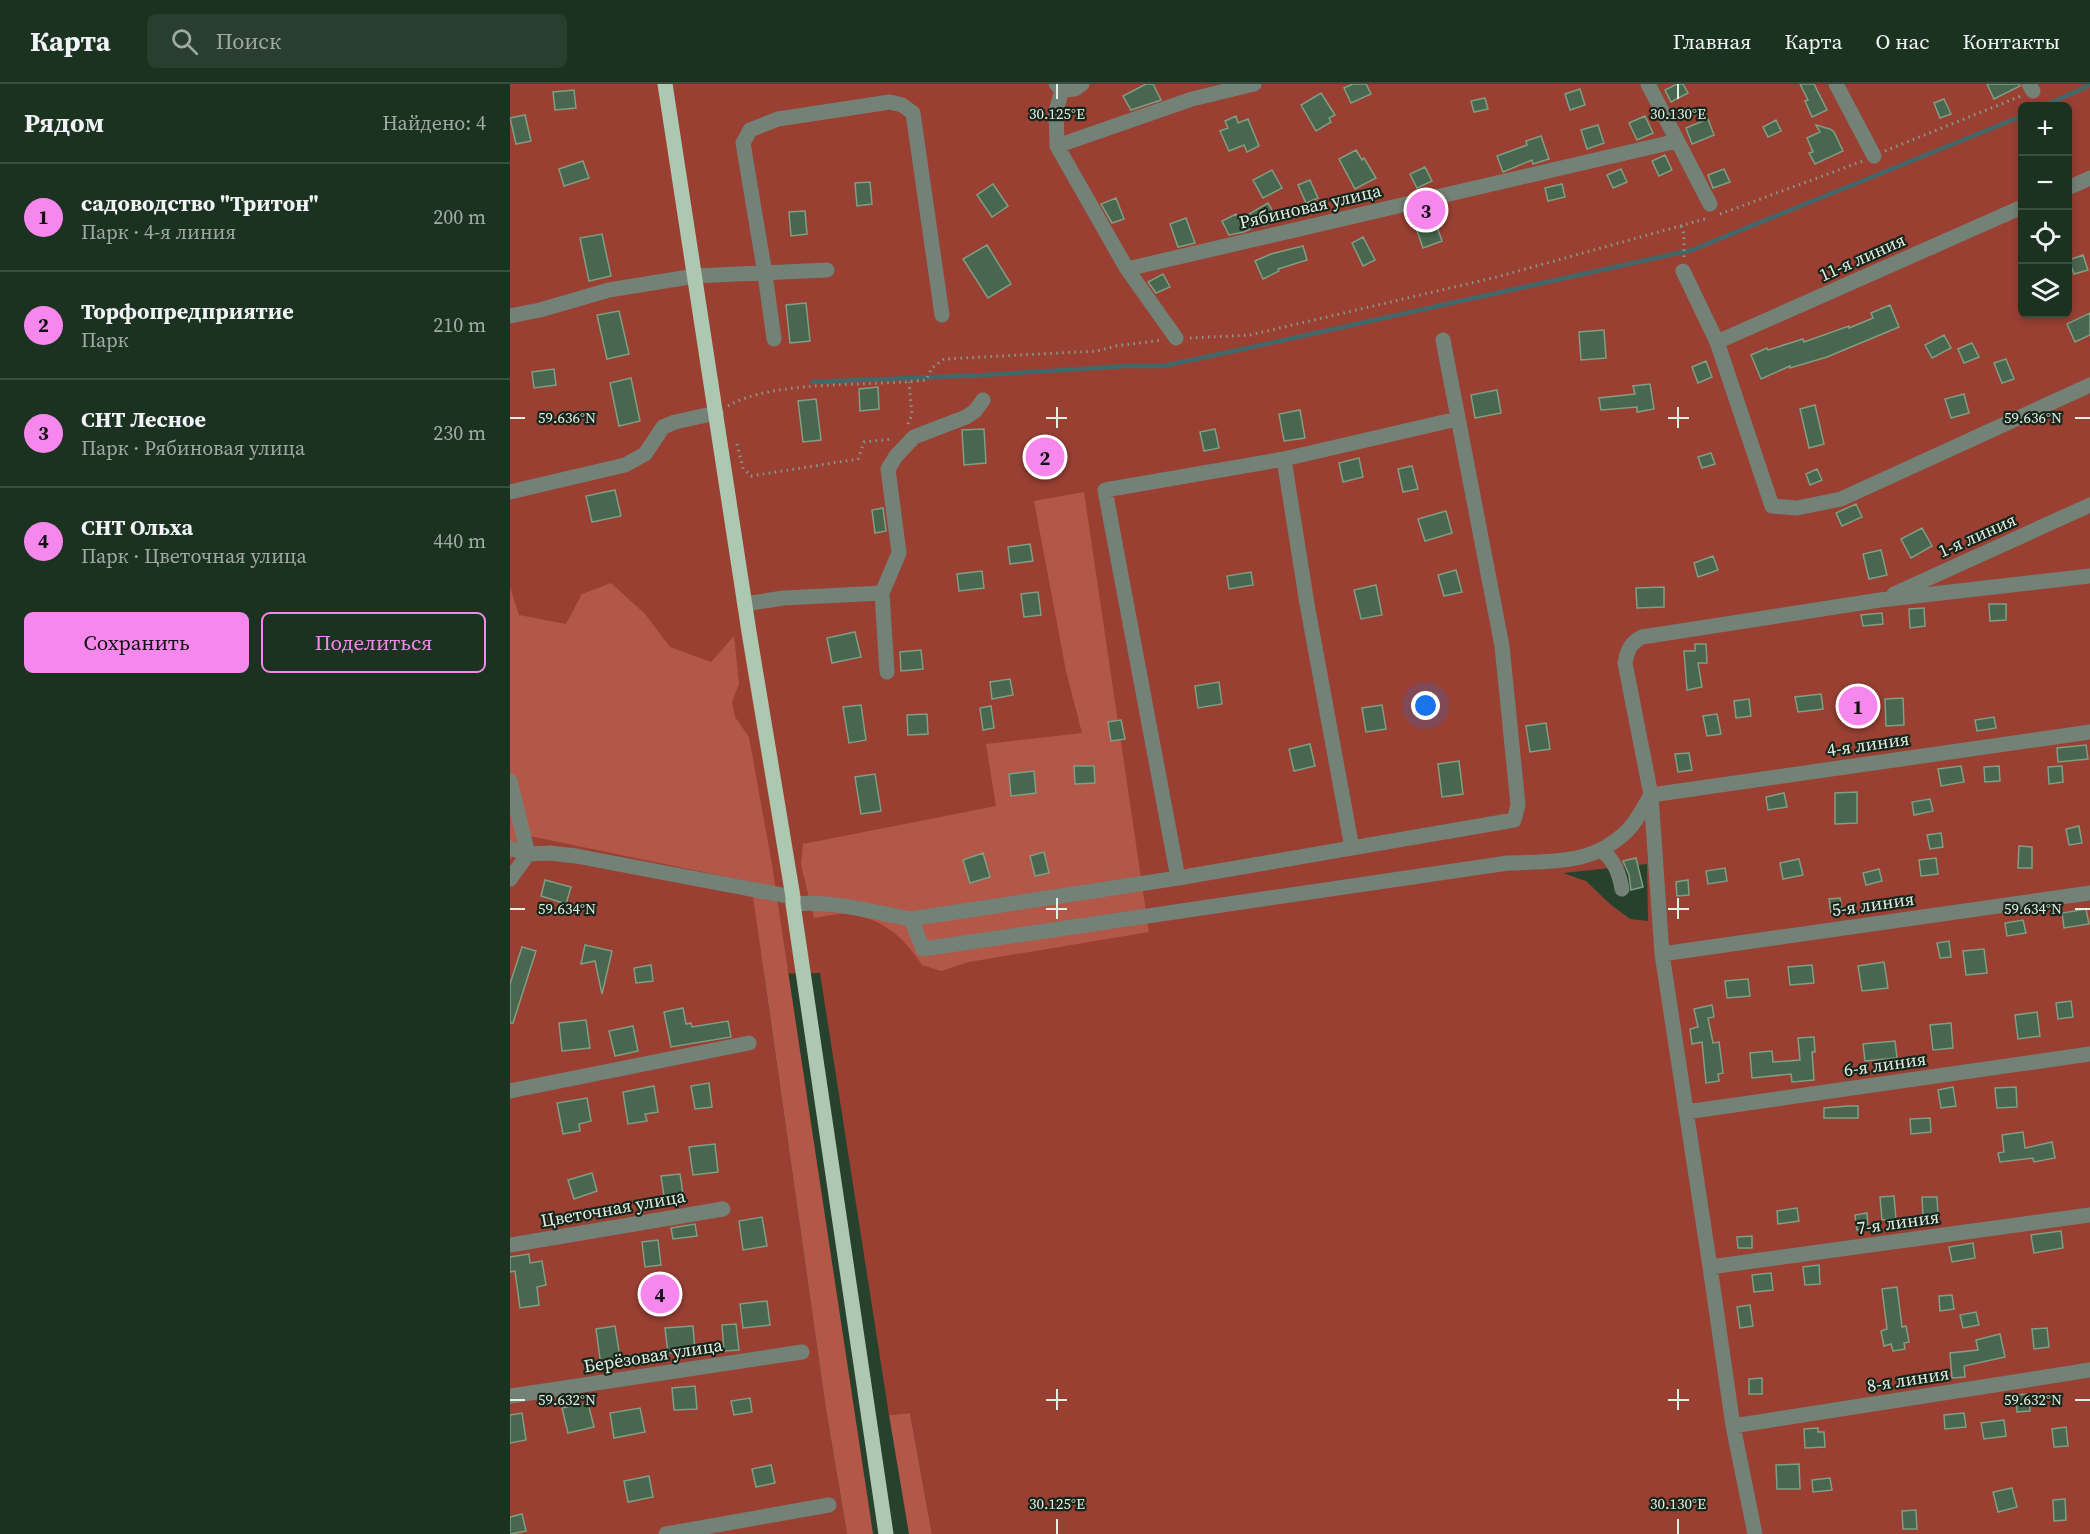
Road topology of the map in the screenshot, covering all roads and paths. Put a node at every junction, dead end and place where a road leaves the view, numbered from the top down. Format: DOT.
graph roads {
  1 [pos="665,84"];
  2 [pos="1082,84"];
  3 [pos="1254,84"];
  4 [pos="1648,84"];
  5 [pos="1836,84"];
  6 [pos="1059,87"];
  7 [pos="2031,87"];
  8 [pos="1677,141"];
  9 [pos="1057,146"];
  10 [pos="1874,156"];
  11 [pos="2090,178"];
  12 [pos="2072,186"];
  13 [pos="2018,209"];
  14 [pos="1713,212"];
  15 [pos="1681,226"];
  16 [pos="1127,269"];
  17 [pos="827,270"];
  18 [pos="1683,271"];
  19 [pos="765,274"];
  20 [pos="695,276"];
  21 [pos="942,315"];
  22 [pos="510,316"];
  23 [pos="1176,338"];
  24 [pos="774,339"];
  25 [pos="1443,340"];
  26 [pos="1717,342"];
  27 [pos="909,382"];
  28 [pos="2090,385"];
  29 [pos="983,400"];
  30 [pos="721,410"];
  31 [pos="1457,419"];
  32 [pos="905,430"];
  33 [pos="735,437"];
  34 [pos="902,438"];
  35 [pos="1284,459"];
  36 [pos="743,468"];
  37 [pos="741,480"];
  38 [pos="510,492"];
  39 [pos="2090,505"];
  40 [pos="2090,576"];
  41 [pos="882,593"];
  42 [pos="1880,600"];
  43 [pos="745,604"];
  44 [pos="887,672"];
  45 [pos="2090,732"];
  46 [pos="510,781"];
  47 [pos="1652,795"];
  48 [pos="510,848"];
  49 [pos="1352,848"];
  50 [pos="1600,850"];
  51 [pos="528,854"];
  52 [pos="1178,878"];
  53 [pos="510,879"];
  54 [pos="1622,888"];
  55 [pos="2090,893"];
  56 [pos="793,901"];
  57 [pos="910,920"];
  58 [pos="1662,954"];
  59 [pos="749,1043"];
  60 [pos="2090,1054"];
  61 [pos="510,1090"];
  62 [pos="1686,1112"];
  63 [pos="723,1209"];
  64 [pos="2090,1215"];
  65 [pos="510,1245"];
  66 [pos="1710,1267"];
  67 [pos="802,1352"];
  68 [pos="2090,1370"];
  69 [pos="510,1396"];
  70 [pos="1732,1426"];
  71 [pos="829,1505"];
  72 [pos="666,1534"];
  73 [pos="886,1534"];
  74 [pos="1755,1534"];
  1 -- 20 [label="main road"];
  2 -- 6 [label="street"];
  3 -- 9 [label="street"];
  4 -- 8 [label="street"];
  5 -- 10 [label="street"];
  6 -- 9 [label="street"];
  7 -- 10 [label="path"];
  8 -- 14 [label="street"];
  8 -- 16 [label="street, Рябиновая улица"];
  9 -- 16 [label="street"];
  10 -- 14 [label="path"];
  11 -- 12 [label="street"];
  13 -- 26 [label="street, 11-я линия"];
  14 -- 15 [label="path"];
  15 -- 18 [label="path"];
  15 -- 23 [label="path"];
  16 -- 23 [label="street"];
  17 -- 19 [label="street"];
  18 -- 26 [label="street"];
  19 -- 20 [label="street"];
  19 -- 21 [label="street"];
  19 -- 24 [label="street"];
  20 -- 22 [label="street"];
  20 -- 30 [label="main road"];
  23 -- 27 [label="path"];
  25 -- 31 [label="street"];
  26 -- 28 [label="street"];
  27 -- 30 [label="path"];
  27 -- 32 [label="path"];
  29 -- 41 [label="street"];
  30 -- 38 [label="street"];
  30 -- 43 [label="main road"];
  31 -- 35 [label="street"];
  31 -- 49 [label="street"];
  33 -- 36 [label="path"];
  34 -- 36 [label="path"];
  35 -- 49 [label="street"];
  35 -- 52 [label="street"];
  36 -- 37 [label="path"];
  39 -- 42 [label="street, 1-я линия"];
  40 -- 42 [label="street"];
  41 -- 43 [label="street"];
  41 -- 44 [label="street"];
  42 -- 47 [label="street"];
  43 -- 56 [label="main road"];
  45 -- 47 [label="street, 4-я линия"];
  46 -- 51 [label="street"];
  47 -- 50 [label="street"];
  47 -- 58 [label="street"];
  48 -- 51 [label="street"];
  49 -- 52 [label="street"];
  50 -- 54 [label="street"];
  50 -- 57 [label="street"];
  51 -- 53 [label="street"];
  51 -- 56 [label="street"];
  52 -- 57 [label="street"];
  55 -- 58 [label="street, 5-я линия"];
  56 -- 57 [label="street"];
  56 -- 73 [label="main road"];
  58 -- 62 [label="street"];
  59 -- 61 [label="street"];
  60 -- 62 [label="street, 6-я линия"];
  62 -- 66 [label="street"];
  63 -- 65 [label="street, Цветочная улица"];
  64 -- 66 [label="street, 7-я линия"];
  66 -- 70 [label="street"];
  67 -- 69 [label="street, Берёзовая улица"];
  68 -- 70 [label="street, 8-я линия"];
  70 -- 74 [label="street"];
  71 -- 72 [label="street"];
}
